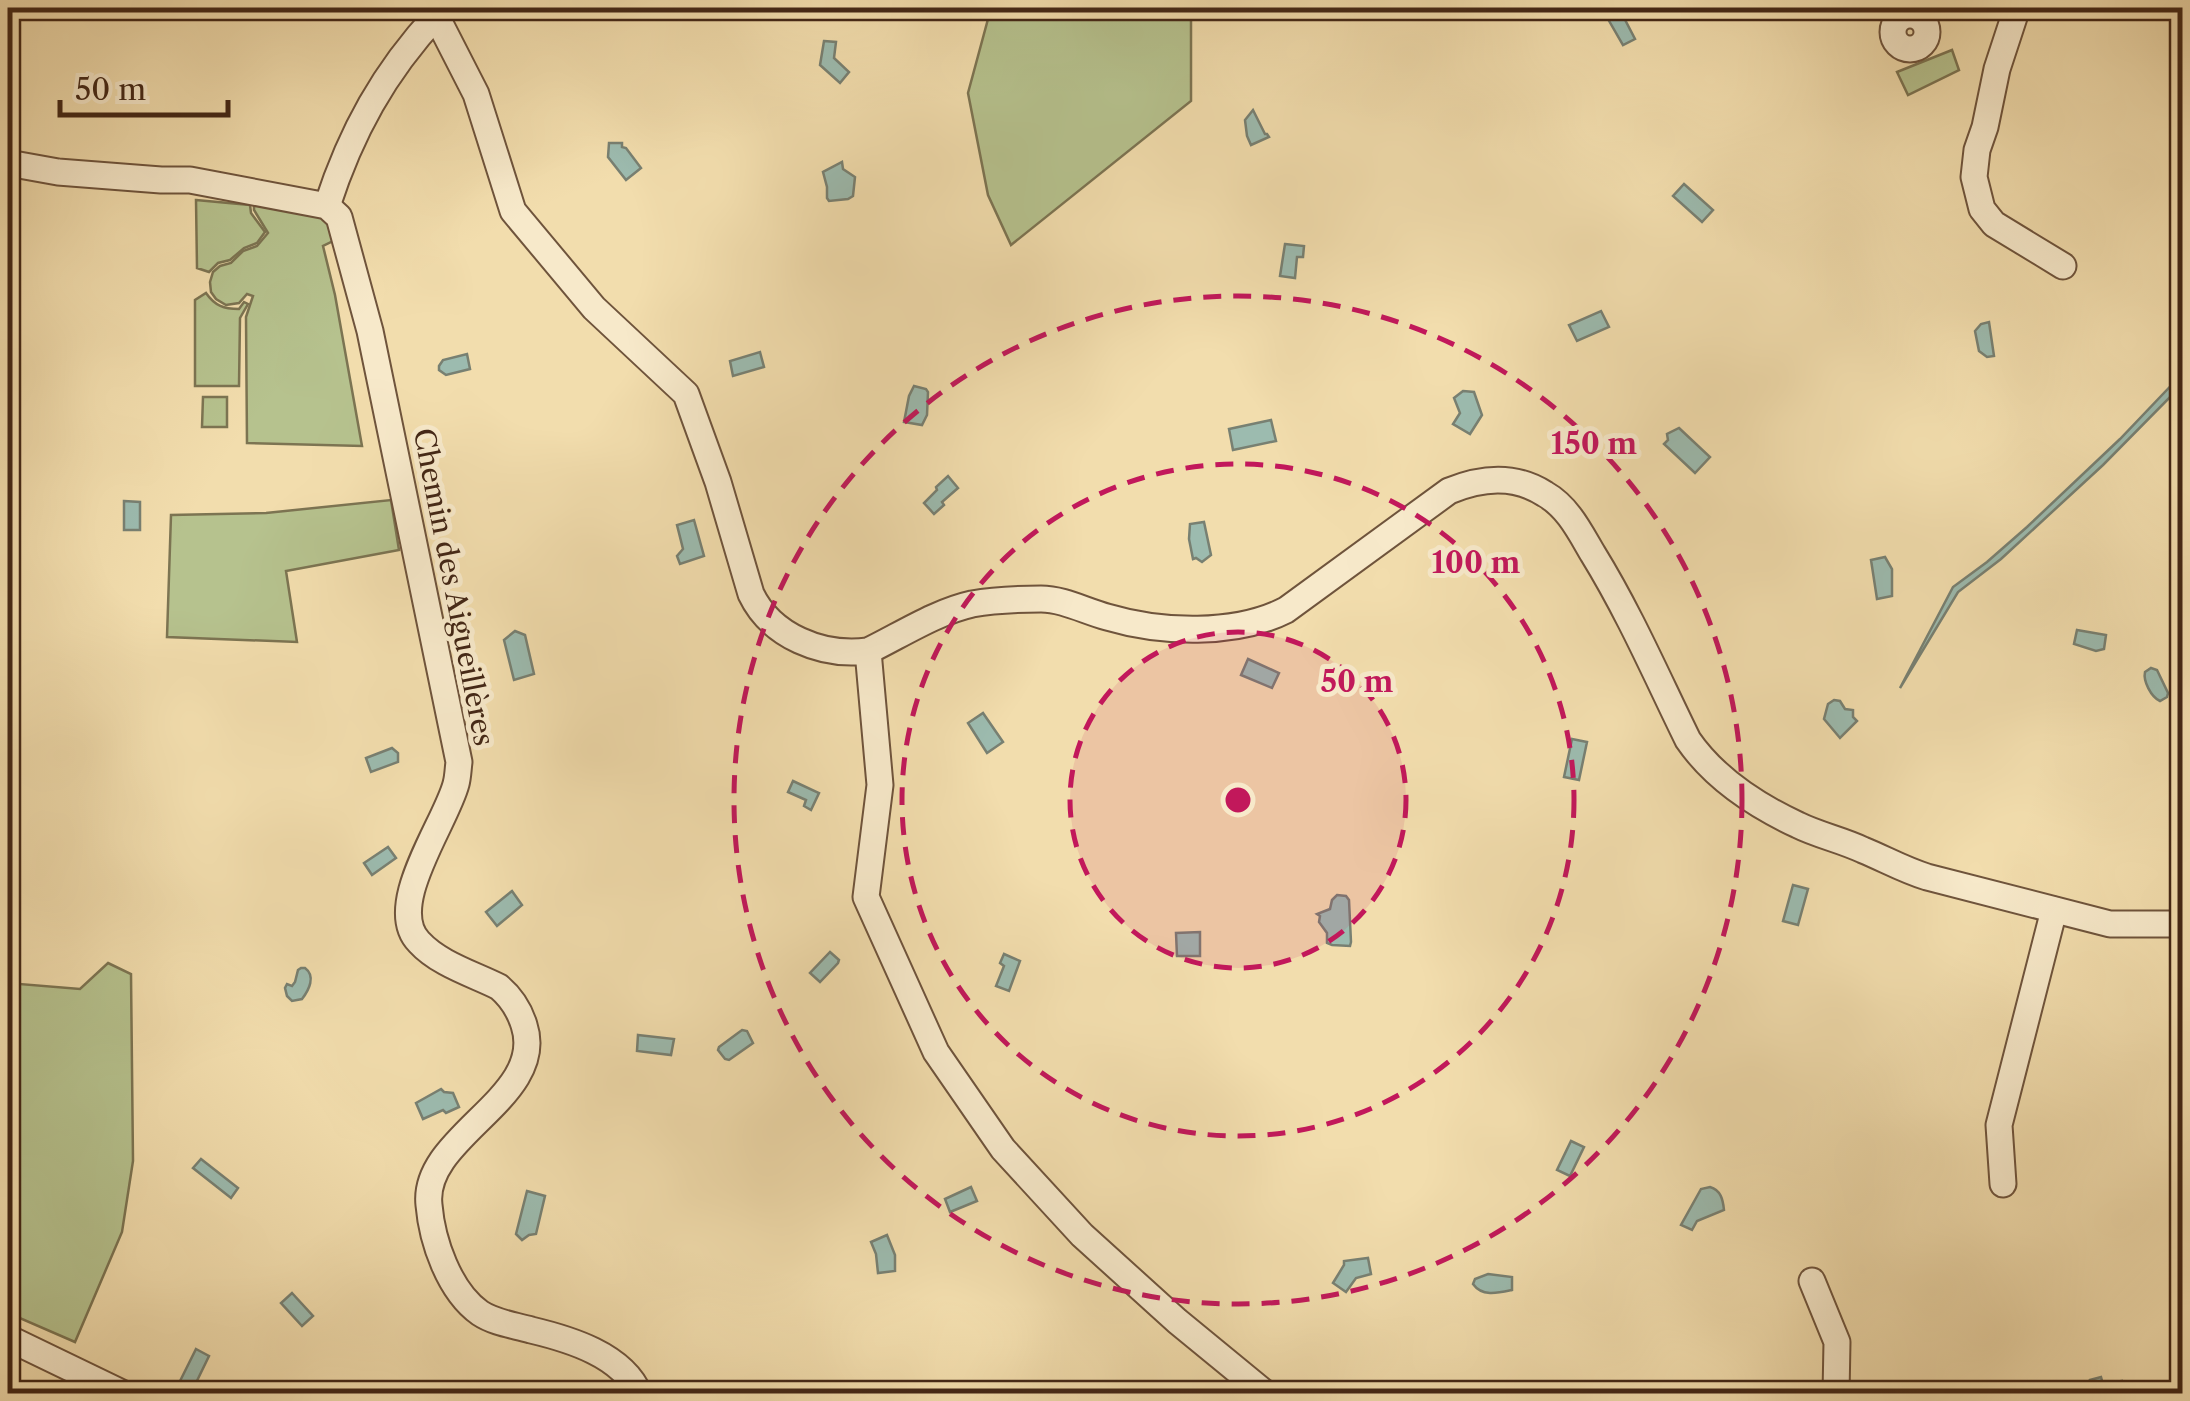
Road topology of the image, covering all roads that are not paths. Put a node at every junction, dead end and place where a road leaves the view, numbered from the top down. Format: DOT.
graph roads {
  1 [pos="2017,8"];
  2 [pos="434,11"];
  3 [pos="8,163"];
  4 [pos="327,206"];
  5 [pos="2063,266"];
  6 [pos="868,651"];
  7 [pos="2054,910"];
  8 [pos="2182,924"];
  9 [pos="2002,1184"];
  10 [pos="1812,1281"];
  11 [pos="8,1338"];
  12 [pos="124,1394"];
  13 [pos="640,1394"];
  14 [pos="1266,1394"];
  15 [pos="1836,1394"];
  1 -- 5 [label="street"];
  2 -- 4 [label="street"];
  2 -- 6 [label="street"];
  3 -- 4 [label="street"];
  4 -- 13 [label="street, Chemin des Aigueillères"];
  6 -- 7 [label="street"];
  6 -- 14 [label="street"];
  7 -- 8 [label="street"];
  7 -- 9 [label="street"];
  10 -- 15 [label="street"];
  11 -- 12 [label="street"];
}
